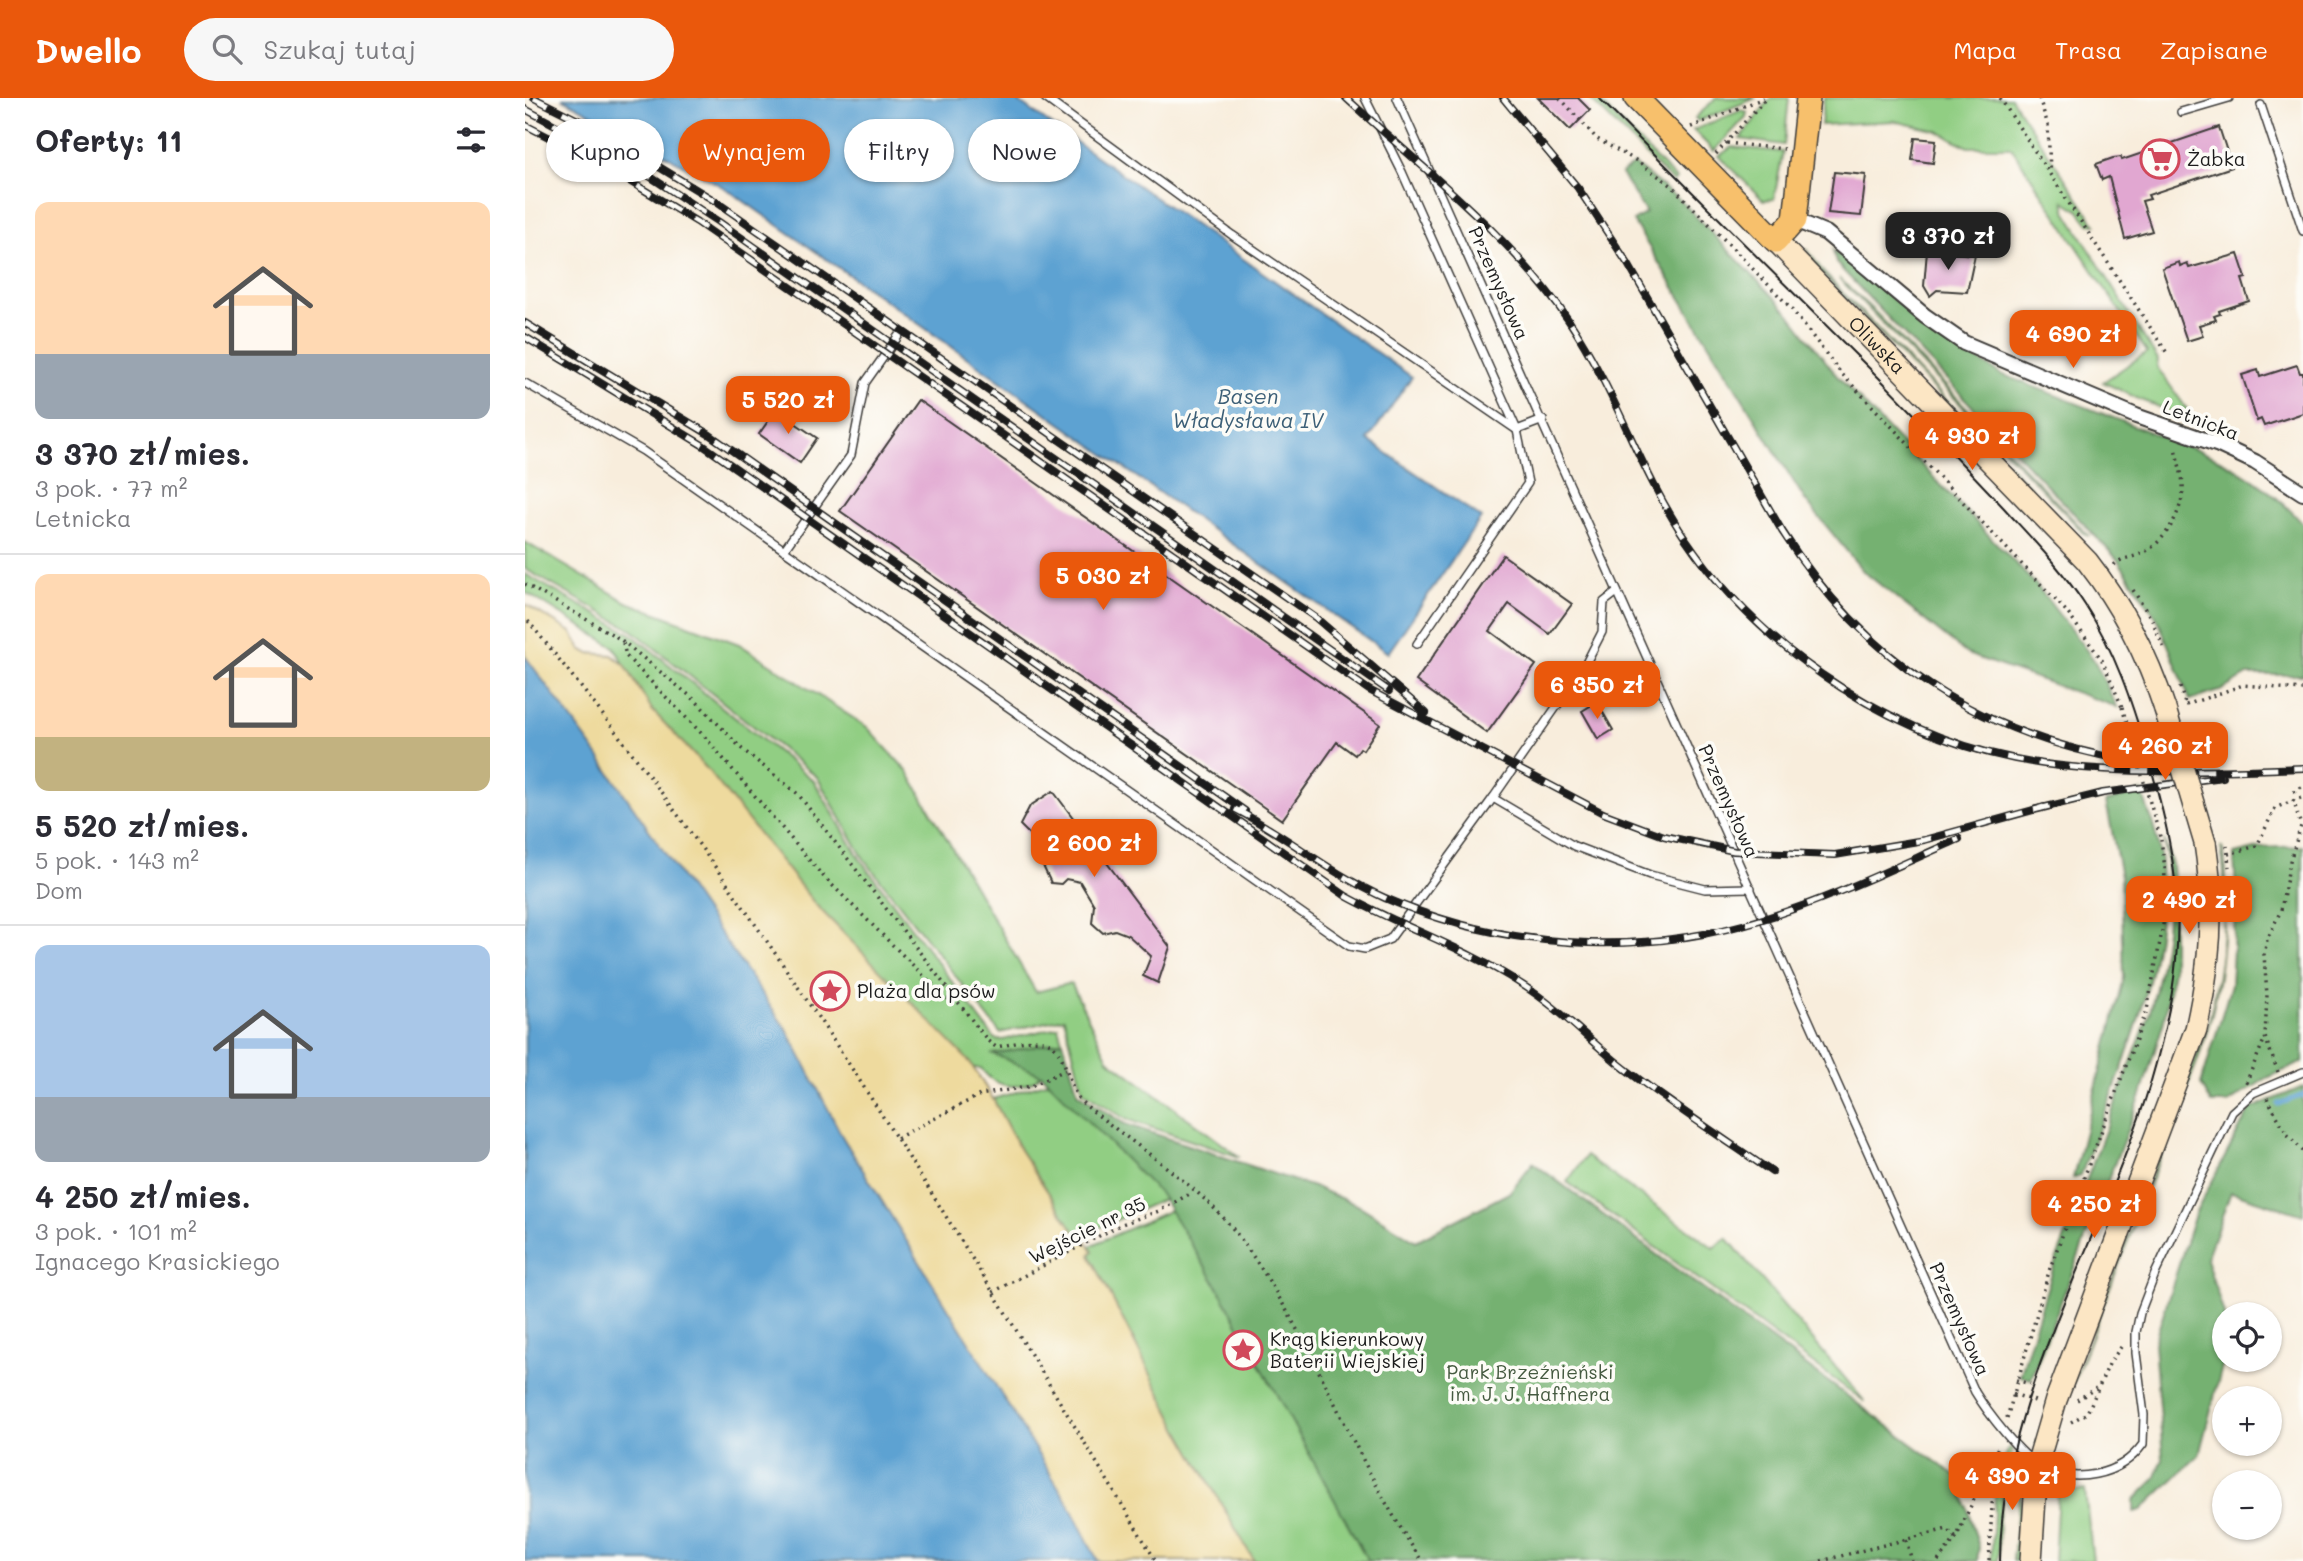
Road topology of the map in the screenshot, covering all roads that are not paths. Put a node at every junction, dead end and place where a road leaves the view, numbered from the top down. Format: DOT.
graph roads {
  1 [pos="1045,98"];
  2 [pos="1364,98"];
  3 [pos="1397,98"];
  4 [pos="1636,98"];
  5 [pos="1808,98"];
  6 [pos="2229,98"];
  7 [pos="2261,106"];
  8 [pos="2181,112"];
  9 [pos="1795,220"];
  10 [pos="2303,231"];
  11 [pos="1776,241"];
  12 [pos="899,334"];
  13 [pos="525,383"];
  14 [pos="1543,420"];
  15 [pos="1517,430"];
  16 [pos="2303,493"];
  17 [pos="784,550"];
  18 [pos="1617,593"];
  19 [pos="1417,644"];
  20 [pos="1493,798"];
  21 [pos="1751,888"];
  22 [pos="2303,1072"];
  23 [pos="2037,1465"];
  24 [pos="2031,1561"];
  1 -- 15 [label="lane"];
  2 -- 15 [label="lane"];
  3 -- 14 [label="lane, Przemysłowa"];
  4 -- 11 [label="main road, Oliwska"];
  5 -- 9 [label="main road"];
  6 -- 8 [label="lane"];
  7 -- 10 [label="lane"];
  9 -- 11 [label="main road"];
  9 -- 16 [label="street, Letnicka"];
  11 -- 23 [label="street, Oliwska, bridge"];
  12 -- 17 [label="lane"];
  13 -- 17 [label="lane"];
  14 -- 15 [label="lane"];
  14 -- 18 [label="lane, Przemysłowa"];
  15 -- 19 [label="lane"];
  17 -- 20 [label="lane"];
  18 -- 20 [label="lane"];
  18 -- 21 [label="lane, Przemysłowa"];
  20 -- 21 [label="lane"];
  21 -- 23 [label="lane, Przemysłowa"];
  22 -- 23 [label="lane"];
  23 -- 24 [label="street, Oliwska"];
}
